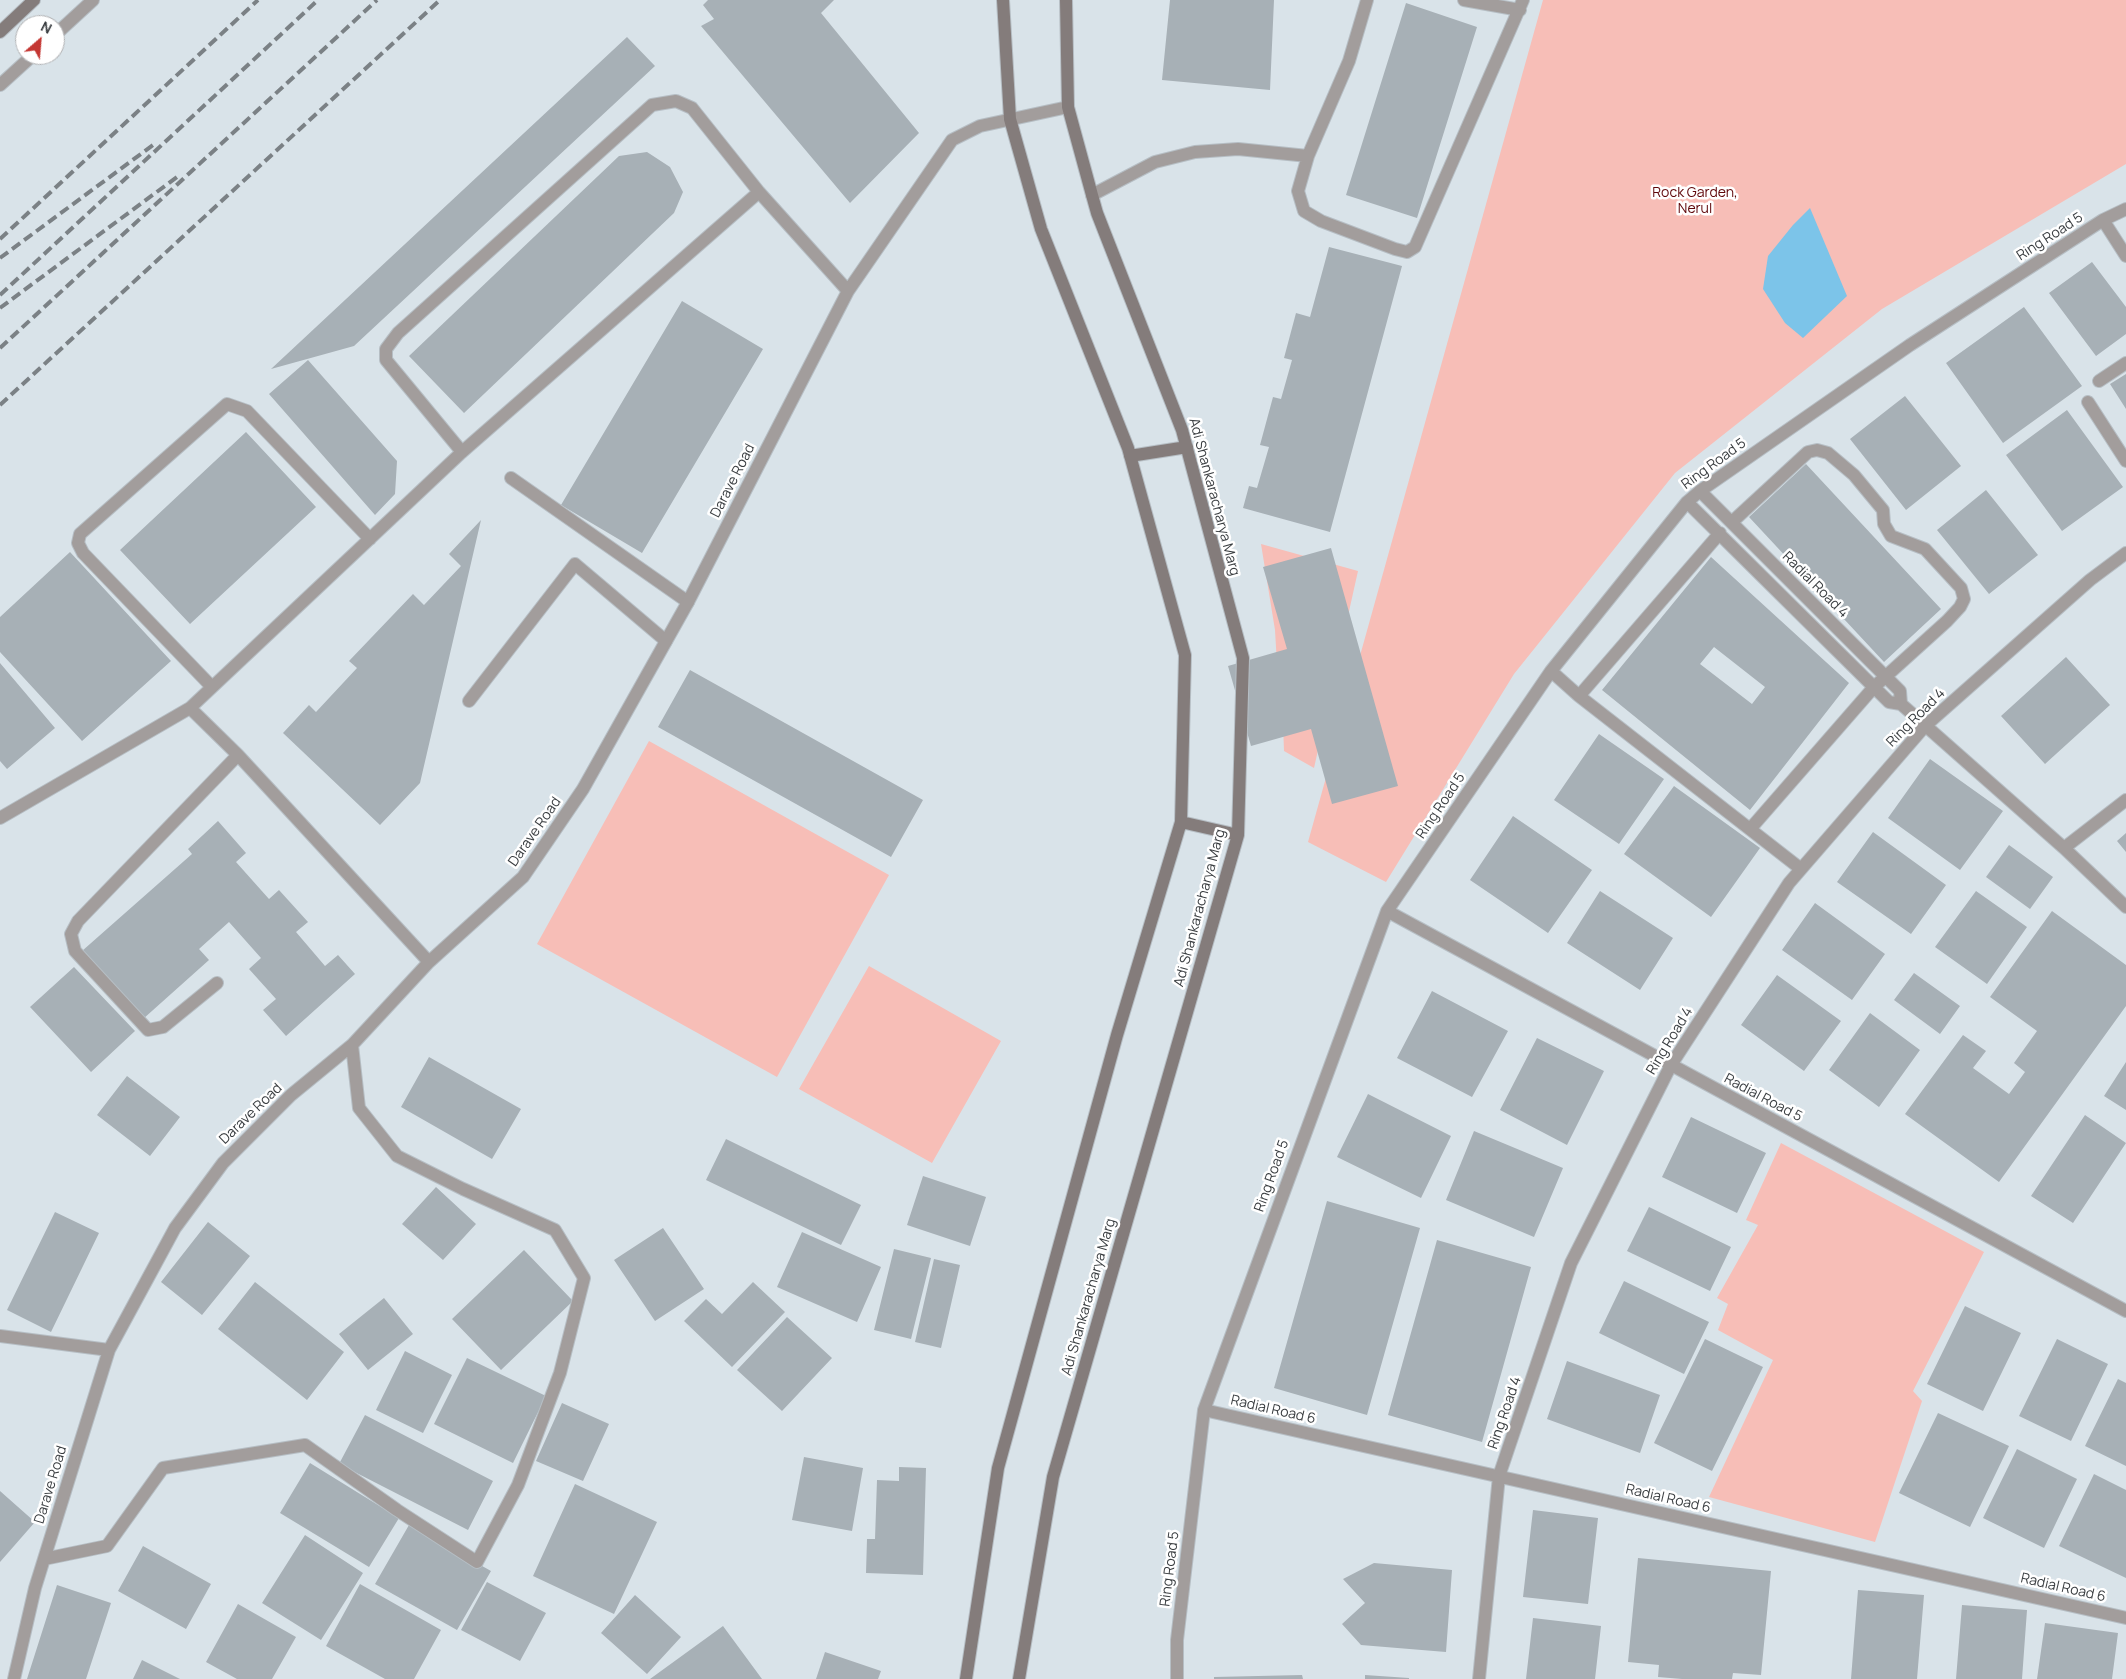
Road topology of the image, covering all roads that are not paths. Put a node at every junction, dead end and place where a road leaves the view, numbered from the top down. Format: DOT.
graph roads {
  1 [pos="34,0"];
  2 [pos="93,0"];
  3 [pos="1003,0"];
  4 [pos="1066,0"];
  5 [pos="1367,0"];
  6 [pos="1464,0"];
  7 [pos="1521,5"];
  8 [pos="65,26"];
  9 [pos="0,32"];
  10 [pos="22,65"];
  11 [pos="0,86"];
  12 [pos="1068,107"];
  13 [pos="1010,119"];
  14 [pos="1308,156"];
  15 [pos="759,192"];
  16 [pos="1092,195"];
  17 [pos="2126,209"];
  18 [pos="2104,220"];
  19 [pos="2126,256"];
  20 [pos="848,291"];
  21 [pos="2126,363"];
  22 [pos="2099,381"];
  23 [pos="2088,402"];
  24 [pos="1186,447"];
  25 [pos="462,452"];
  26 [pos="1130,456"];
  27 [pos="2126,461"];
  28 [pos="511,478"];
  29 [pos="1700,491"];
  30 [pos="1688,502"];
  31 [pos="1732,522"];
  32 [pos="1720,533"];
  33 [pos="370,539"];
  34 [pos="2126,553"];
  35 [pos="688,602"];
  36 [pos="666,641"];
  37 [pos="1866,659"];
  38 [pos="1856,668"];
  39 [pos="1552,671"];
  40 [pos="1885,676"];
  41 [pos="212,687"];
  42 [pos="1874,687"];
  43 [pos="1579,696"];
  44 [pos="469,700"];
  45 [pos="1901,704"];
  46 [pos="190,708"];
  47 [pos="1925,726"];
  48 [pos="238,755"];
  49 [pos="2126,800"];
  50 [pos="0,818"];
  51 [pos="1181,822"];
  52 [pos="1750,828"];
  53 [pos="1238,836"];
  54 [pos="2064,848"];
  55 [pos="1801,869"];
  56 [pos="2126,907"];
  57 [pos="1386,911"];
  58 [pos="428,962"];
  59 [pos="217,983"];
  60 [pos="352,1045"];
  61 [pos="1671,1064"];
  62 [pos="2126,1311"];
  63 [pos="0,1336"];
  64 [pos="109,1350"];
  65 [pos="1204,1410"];
  66 [pos="1500,1476"];
  67 [pos="44,1559"];
  68 [pos="2126,1618"];
  69 [pos="14,1679"];
  70 [pos="966,1679"];
  71 [pos="1019,1679"];
  72 [pos="1177,1679"];
  73 [pos="1479,1679"];
  1 -- 9 [label="main road"];
  2 -- 8 [label="street"];
  3 -- 13 [label="main road"];
  4 -- 12 [label="main road, Adi Shankaracharya Marg"];
  5 -- 14 [label="street"];
  6 -- 7 [label="street"];
  7 -- 14 [label="street"];
  10 -- 11 [label="street"];
  12 -- 13 [label="street, Darave Road"];
  12 -- 16 [label="main road, Adi Shankaracharya Marg"];
  13 -- 20 [label="street, Darave Road"];
  13 -- 26 [label="main road"];
  14 -- 16 [label="street"];
  15 -- 20 [label="street"];
  15 -- 25 [label="street"];
  15 -- 25 [label="street"];
  16 -- 24 [label="main road, Adi Shankaracharya Marg"];
  17 -- 18 [label="street, Ring Road 5"];
  18 -- 19 [label="street"];
  18 -- 29 [label="street, Ring Road 5"];
  20 -- 35 [label="street, Darave Road"];
  21 -- 22 [label="street"];
  23 -- 27 [label="street"];
  24 -- 26 [label="main road"];
  24 -- 53 [label="main road, Adi Shankaracharya Marg"];
  25 -- 33 [label="street"];
  26 -- 51 [label="main road"];
  28 -- 35 [label="street"];
  29 -- 30 [label="street, Ring Road 5"];
  29 -- 31 [label="street, Radial Road 4"];
  30 -- 32 [label="street"];
  30 -- 39 [label="street, Ring Road 5"];
  31 -- 37 [label="street, Radial Road 4"];
  31 -- 40 [label="street"];
  32 -- 38 [label="street"];
  32 -- 43 [label="street"];
  33 -- 41 [label="street"];
  33 -- 41 [label="street"];
  34 -- 47 [label="street, Ring Road 4"];
  35 -- 36 [label="street, Darave Road"];
  36 -- 44 [label="street"];
  36 -- 58 [label="street, Darave Road"];
  37 -- 38 [label="street"];
  37 -- 40 [label="street, Radial Road 4"];
  38 -- 42 [label="street"];
  39 -- 43 [label="street"];
  39 -- 57 [label="street, Ring Road 5"];
  40 -- 42 [label="street"];
  40 -- 45 [label="street, Radial Road 4"];
  41 -- 46 [label="street"];
  42 -- 45 [label="street"];
  42 -- 52 [label="street"];
  43 -- 52 [label="street"];
  45 -- 47 [label="street"];
  46 -- 48 [label="street"];
  46 -- 50 [label="street"];
  47 -- 54 [label="street"];
  47 -- 55 [label="street, Ring Road 4"];
  48 -- 58 [label="street"];
  48 -- 59 [label="street"];
  49 -- 54 [label="street"];
  51 -- 53 [label="main road"];
  51 -- 70 [label="main road"];
  52 -- 55 [label="street"];
  53 -- 71 [label="main road, Adi Shankaracharya Marg"];
  54 -- 56 [label="street"];
  55 -- 61 [label="street, Ring Road 4"];
  57 -- 61 [label="street, Radial Road 5"];
  57 -- 65 [label="street, Ring Road 5"];
  58 -- 60 [label="street, Darave Road"];
  60 -- 64 [label="street, Darave Road"];
  60 -- 67 [label="street"];
  61 -- 62 [label="street, Radial Road 5"];
  61 -- 66 [label="street, Ring Road 4"];
  63 -- 64 [label="street"];
  64 -- 67 [label="street, Darave Road"];
  65 -- 66 [label="street, Radial Road 6"];
  65 -- 72 [label="street, Ring Road 5"];
  66 -- 68 [label="street, Radial Road 6"];
  66 -- 73 [label="street, Ring Road 4"];
  67 -- 69 [label="street, Darave Road"];
}
